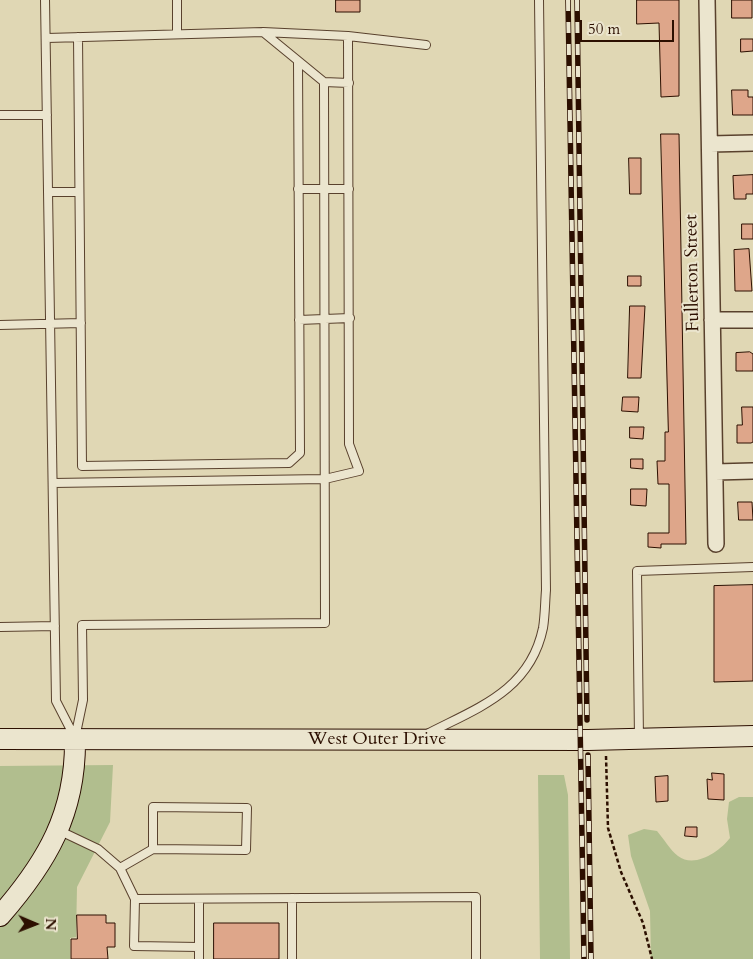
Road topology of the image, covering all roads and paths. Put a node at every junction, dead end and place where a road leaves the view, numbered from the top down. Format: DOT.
graph roads {
  1 [pos="45,0"];
  2 [pos="177,0"];
  3 [pos="540,0"];
  4 [pos="707,0"];
  5 [pos="263,32"];
  6 [pos="177,33"];
  7 [pos="348,36"];
  8 [pos="78,37"];
  9 [pos="46,38"];
  10 [pos="426,45"];
  11 [pos="298,62"];
  12 [pos="324,82"];
  13 [pos="349,83"];
  14 [pos="0,115"];
  15 [pos="47,115"];
  16 [pos="753,143"];
  17 [pos="710,144"];
  18 [pos="298,189"];
  19 [pos="324,189"];
  20 [pos="349,189"];
  21 [pos="48,192"];
  22 [pos="79,192"];
  23 [pos="325,318"];
  24 [pos="350,318"];
  25 [pos="299,320"];
  26 [pos="712,320"];
  27 [pos="753,320"];
  28 [pos="80,323"];
  29 [pos="50,324"];
  30 [pos="0,325"];
  31 [pos="753,471"];
  32 [pos="715,472"];
  33 [pos="325,478"];
  34 [pos="52,483"];
  35 [pos="716,544"];
  36 [pos="753,567"];
  37 [pos="55,626"];
  38 [pos="0,627"];
  39 [pos="753,736"];
  40 [pos="0,739"];
  41 [pos="75,739"];
  42 [pos="605,739"];
  43 [pos="639,739"];
  44 [pos="416,740"];
  45 [pos="58,830"];
  46 [pos="153,849"];
  47 [pos="120,868"];
  48 [pos="292,898"];
  49 [pos="135,899"];
  50 [pos="199,899"];
  51 [pos="0,916"];
  52 [pos="199,947"];
  53 [pos="199,959"];
  54 [pos="292,959"];
  55 [pos="476,959"];
  56 [pos="652,959"];
  1 -- 9 [label="lane"];
  2 -- 6 [label="lane"];
  3 -- 44 [label="lane"];
  4 -- 17 [label="street, Fullerton Street"];
  5 -- 6 [label="lane"];
  5 -- 7 [label="lane"];
  5 -- 11 [label="lane"];
  6 -- 8 [label="lane"];
  7 -- 10 [label="lane"];
  7 -- 13 [label="lane"];
  8 -- 9 [label="lane"];
  8 -- 22 [label="lane"];
  9 -- 15 [label="lane"];
  11 -- 12 [label="lane"];
  11 -- 18 [label="lane"];
  12 -- 13 [label="lane"];
  12 -- 19 [label="lane"];
  13 -- 20 [label="lane"];
  14 -- 15 [label="lane"];
  15 -- 21 [label="lane"];
  16 -- 17 [label="street"];
  17 -- 26 [label="street, Fullerton Street"];
  18 -- 19 [label="lane"];
  18 -- 25 [label="lane"];
  19 -- 20 [label="lane"];
  19 -- 23 [label="lane"];
  20 -- 24 [label="lane"];
  21 -- 22 [label="lane"];
  21 -- 29 [label="lane"];
  22 -- 28 [label="lane"];
  23 -- 24 [label="lane"];
  23 -- 25 [label="lane"];
  23 -- 33 [label="lane"];
  24 -- 33 [label="lane"];
  25 -- 28 [label="lane"];
  26 -- 27 [label="street"];
  26 -- 32 [label="street, Fullerton Street"];
  28 -- 29 [label="lane"];
  29 -- 30 [label="lane"];
  29 -- 34 [label="lane"];
  31 -- 32 [label="street"];
  32 -- 35 [label="street, Fullerton Street"];
  33 -- 34 [label="lane"];
  33 -- 41 [label="lane"];
  34 -- 37 [label="lane"];
  36 -- 43 [label="lane"];
  37 -- 38 [label="lane"];
  37 -- 41 [label="lane"];
  39 -- 43 [label="main road, West Outer Drive"];
  40 -- 41 [label="main road, West Outer Drive"];
  41 -- 44 [label="main road, West Outer Drive"];
  41 -- 45 [label="main road"];
  42 -- 43 [label="main road, West Outer Drive"];
  42 -- 44 [label="main road, West Outer Drive"];
  42 -- 56 [label="path"];
  45 -- 47 [label="lane"];
  45 -- 51 [label="main road"];
  46 -- 46 [label="lane"];
  46 -- 47 [label="lane"];
  47 -- 49 [label="lane"];
  48 -- 50 [label="lane"];
  48 -- 54 [label="lane"];
  48 -- 55 [label="lane"];
  49 -- 50 [label="lane"];
  49 -- 52 [label="lane"];
  50 -- 52 [label="lane"];
  52 -- 53 [label="lane"];
}
